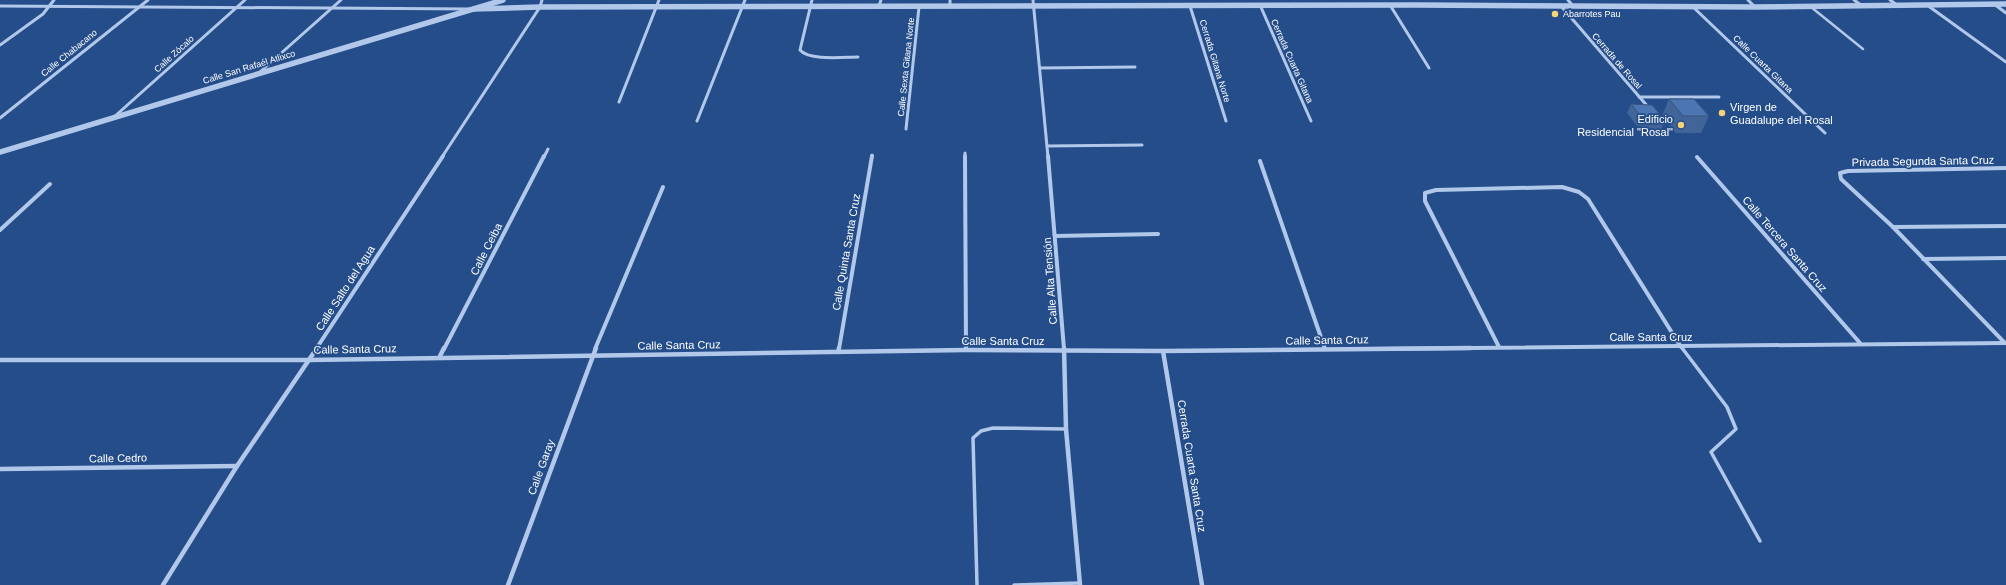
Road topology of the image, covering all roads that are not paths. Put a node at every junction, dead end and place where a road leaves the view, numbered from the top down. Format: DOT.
graph roads {
  1 [pos="54,0"];
  2 [pos="148,0"];
  3 [pos="244,0"];
  4 [pos="341,0"];
  5 [pos="503,0"];
  6 [pos="542,0"];
  7 [pos="659,0"];
  8 [pos="745,0"];
  9 [pos="812,0"];
  10 [pos="880,0"];
  11 [pos="950,0"];
  12 [pos="1033,0"];
  13 [pos="1568,0"];
  14 [pos="1748,0"];
  15 [pos="1854,0"];
  16 [pos="1890,0"];
  17 [pos="1414,2"];
  18 [pos="1112,3"];
  19 [pos="1994,4"];
  20 [pos="2006,4"];
  21 [pos="1260,5"];
  22 [pos="1390,5"];
  23 [pos="1560,5"];
  24 [pos="1897,5"];
  25 [pos="1927,5"];
  26 [pos="0,6"];
  27 [pos="139,6"];
  28 [pos="656,6"];
  29 [pos="742,6"];
  30 [pos="879,6"];
  31 [pos="950,6"];
  32 [pos="1190,6"];
  33 [pos="1573,6"];
  34 [pos="1692,6"];
  35 [pos="1755,6"];
  36 [pos="1809,6"];
  37 [pos="1861,6"];
  38 [pos="48,7"];
  39 [pos="236,7"];
  40 [pos="540,7"];
  41 [pos="809,7"];
  42 [pos="919,7"];
  43 [pos="1033,7"];
  44 [pos="331,8"];
  45 [pos="474,9"];
  46 [pos="2006,13"];
  47 [pos="0,45"];
  48 [pos="1863,49"];
  49 [pos="858,57"];
  50 [pos="2006,62"];
  51 [pos="1134,67"];
  52 [pos="1040,68"];
  53 [pos="1429,68"];
  54 [pos="260,72"];
  55 [pos="1639,97"];
  56 [pos="1719,97"];
  57 [pos="619,102"];
  58 [pos="1654,114"];
  59 [pos="0,118"];
  60 [pos="112,118"];
  61 [pos="697,121"];
  62 [pos="1226,121"];
  63 [pos="1311,122"];
  64 [pos="906,129"];
  65 [pos="1825,133"];
  66 [pos="1142,145"];
  67 [pos="1047,146"];
  68 [pos="548,149"];
  69 [pos="0,152"];
  70 [pos="965,153"];
  71 [pos="872,155"];
  72 [pos="1697,157"];
  73 [pos="1260,161"];
  74 [pos="2006,168"];
  75 [pos="50,184"];
  76 [pos="663,187"];
  77 [pos="2006,226"];
  78 [pos="1893,227"];
  79 [pos="0,230"];
  80 [pos="1158,234"];
  81 [pos="1055,236"];
  82 [pos="1923,258"];
  83 [pos="2006,258"];
  84 [pos="1860,343"];
  85 [pos="2006,343"];
  86 [pos="1499,347"];
  87 [pos="1681,347"];
  88 [pos="1325,349"];
  89 [pos="966,350"];
  90 [pos="1064,350"];
  91 [pos="1163,351"];
  92 [pos="838,352"];
  93 [pos="593,355"];
  94 [pos="440,356"];
  95 [pos="0,360"];
  96 [pos="309,360"];
  97 [pos="1066,429"];
  98 [pos="237,466"];
  99 [pos="0,469"];
  100 [pos="1760,541"];
  101 [pos="1080,584"];
  102 [pos="163,585"];
  103 [pos="508,585"];
  104 [pos="977,585"];
  105 [pos="1014,585"];
  106 [pos="1202,585"];
  1 -- 38 [label="street"];
  2 -- 27 [label="street, Calle Chabacano"];
  3 -- 39 [label="street, Calle Zócalo"];
  4 -- 44 [label="street"];
  5 -- 45 [label="street, Calle San Rafaél Atlixco"];
  6 -- 40 [label="street, Calle Salto del Agua"];
  7 -- 28 [label="street"];
  8 -- 29 [label="street"];
  9 -- 41 [label="street"];
  10 -- 30 [label="street"];
  11 -- 31 [label="street"];
  12 -- 43 [label="street, Calle Alta Tensión"];
  13 -- 33 [label="street"];
  14 -- 35 [label="street"];
  15 -- 37 [label="street"];
  16 -- 24 [label="street"];
  17 -- 22 [label="street"];
  17 -- 23 [label="street"];
  18 -- 32 [label="street"];
  18 -- 43 [label="street"];
  19 -- 20 [label="street"];
  19 -- 25 [label="street"];
  19 -- 46 [label="street"];
  21 -- 22 [label="street"];
  21 -- 32 [label="street"];
  21 -- 63 [label="street, Cerrada Cuarta Gitana"];
  22 -- 53 [label="street"];
  23 -- 33 [label="street"];
  23 -- 55 [label="street, Cerrada de Rosal"];
  24 -- 25 [label="street"];
  24 -- 37 [label="street"];
  25 -- 50 [label="street"];
  26 -- 38 [label="street"];
  27 -- 38 [label="street"];
  27 -- 39 [label="street"];
  27 -- 59 [label="street, Calle Chabacano"];
  28 -- 29 [label="street"];
  28 -- 40 [label="street"];
  28 -- 57 [label="street"];
  29 -- 41 [label="street"];
  29 -- 61 [label="street"];
  30 -- 41 [label="street"];
  30 -- 42 [label="street"];
  31 -- 42 [label="street"];
  31 -- 43 [label="street"];
  32 -- 62 [label="street, Cerrada Gitana Norte"];
  33 -- 34 [label="street"];
  34 -- 35 [label="street"];
  34 -- 65 [label="street, Calle Cuarta Gitana"];
  35 -- 36 [label="street"];
  36 -- 37 [label="street"];
  36 -- 48 [label="lane"];
  38 -- 47 [label="street"];
  39 -- 44 [label="street"];
  39 -- 60 [label="street, Calle Zócalo"];
  40 -- 45 [label="street"];
  40 -- 96 [label="street, Calle Salto del Agua"];
  41 -- 49 [label="street"];
  42 -- 64 [label="street, Calle Sexta Gitana Norte"];
  43 -- 52 [label="street, Calle Alta Tensión"];
  44 -- 45 [label="street"];
  44 -- 54 [label="street"];
  45 -- 54 [label="street, Calle San Rafaél Atlixco"];
  51 -- 52 [label="street"];
  52 -- 67 [label="street, Calle Alta Tensión"];
  54 -- 60 [label="street, Calle San Rafaél Atlixco"];
  55 -- 56 [label="street"];
  55 -- 58 [label="street, Cerrada de Rosal"];
  60 -- 69 [label="street, Calle San Rafaél Atlixco"];
  66 -- 67 [label="street"];
  67 -- 81 [label="street, Calle Alta Tensión"];
  68 -- 94 [label="street, Calle Ceiba"];
  70 -- 89 [label="street"];
  71 -- 92 [label="street, Calle Quinta Santa Cruz"];
  72 -- 84 [label="street, Calle Tercera Santa Cruz"];
  73 -- 88 [label="street"];
  74 -- 78 [label="street, Privada Segunda Santa Cruz"];
  75 -- 79 [label="street"];
  76 -- 93 [label="street, Calle Garay"];
  77 -- 78 [label="street"];
  78 -- 82 [label="street"];
  80 -- 81 [label="street"];
  81 -- 90 [label="street, Calle Alta Tensión"];
  82 -- 83 [label="street"];
  82 -- 85 [label="street"];
  84 -- 85 [label="street, Calle Santa Cruz"];
  84 -- 87 [label="street, Calle Santa Cruz"];
  86 -- 87 [label="street, Calle Santa Cruz"];
  86 -- 87 [label="street"];
  86 -- 88 [label="street, Calle Santa Cruz"];
  87 -- 100 [label="lane"];
  88 -- 91 [label="street, Calle Santa Cruz"];
  89 -- 90 [label="street, Calle Santa Cruz"];
  89 -- 92 [label="street, Calle Santa Cruz"];
  90 -- 91 [label="street, Calle Santa Cruz"];
  90 -- 97 [label="street, Calle Alta Tensión"];
  91 -- 106 [label="street, Cerrada Cuarta Santa Cruz"];
  92 -- 93 [label="street, Calle Santa Cruz"];
  93 -- 94 [label="street, Calle Santa Cruz"];
  93 -- 103 [label="street, Calle Garay"];
  94 -- 96 [label="street, Calle Santa Cruz"];
  95 -- 96 [label="street, Calle Santa Cruz"];
  96 -- 98 [label="street, Calle Salto del Agua"];
  97 -- 101 [label="street, Calle Alta Tensión"];
  97 -- 104 [label="lane"];
  98 -- 99 [label="street, Calle Cedro"];
  98 -- 102 [label="street, Calle Salto del Agua"];
  101 -- 105 [label="lane"];
}
